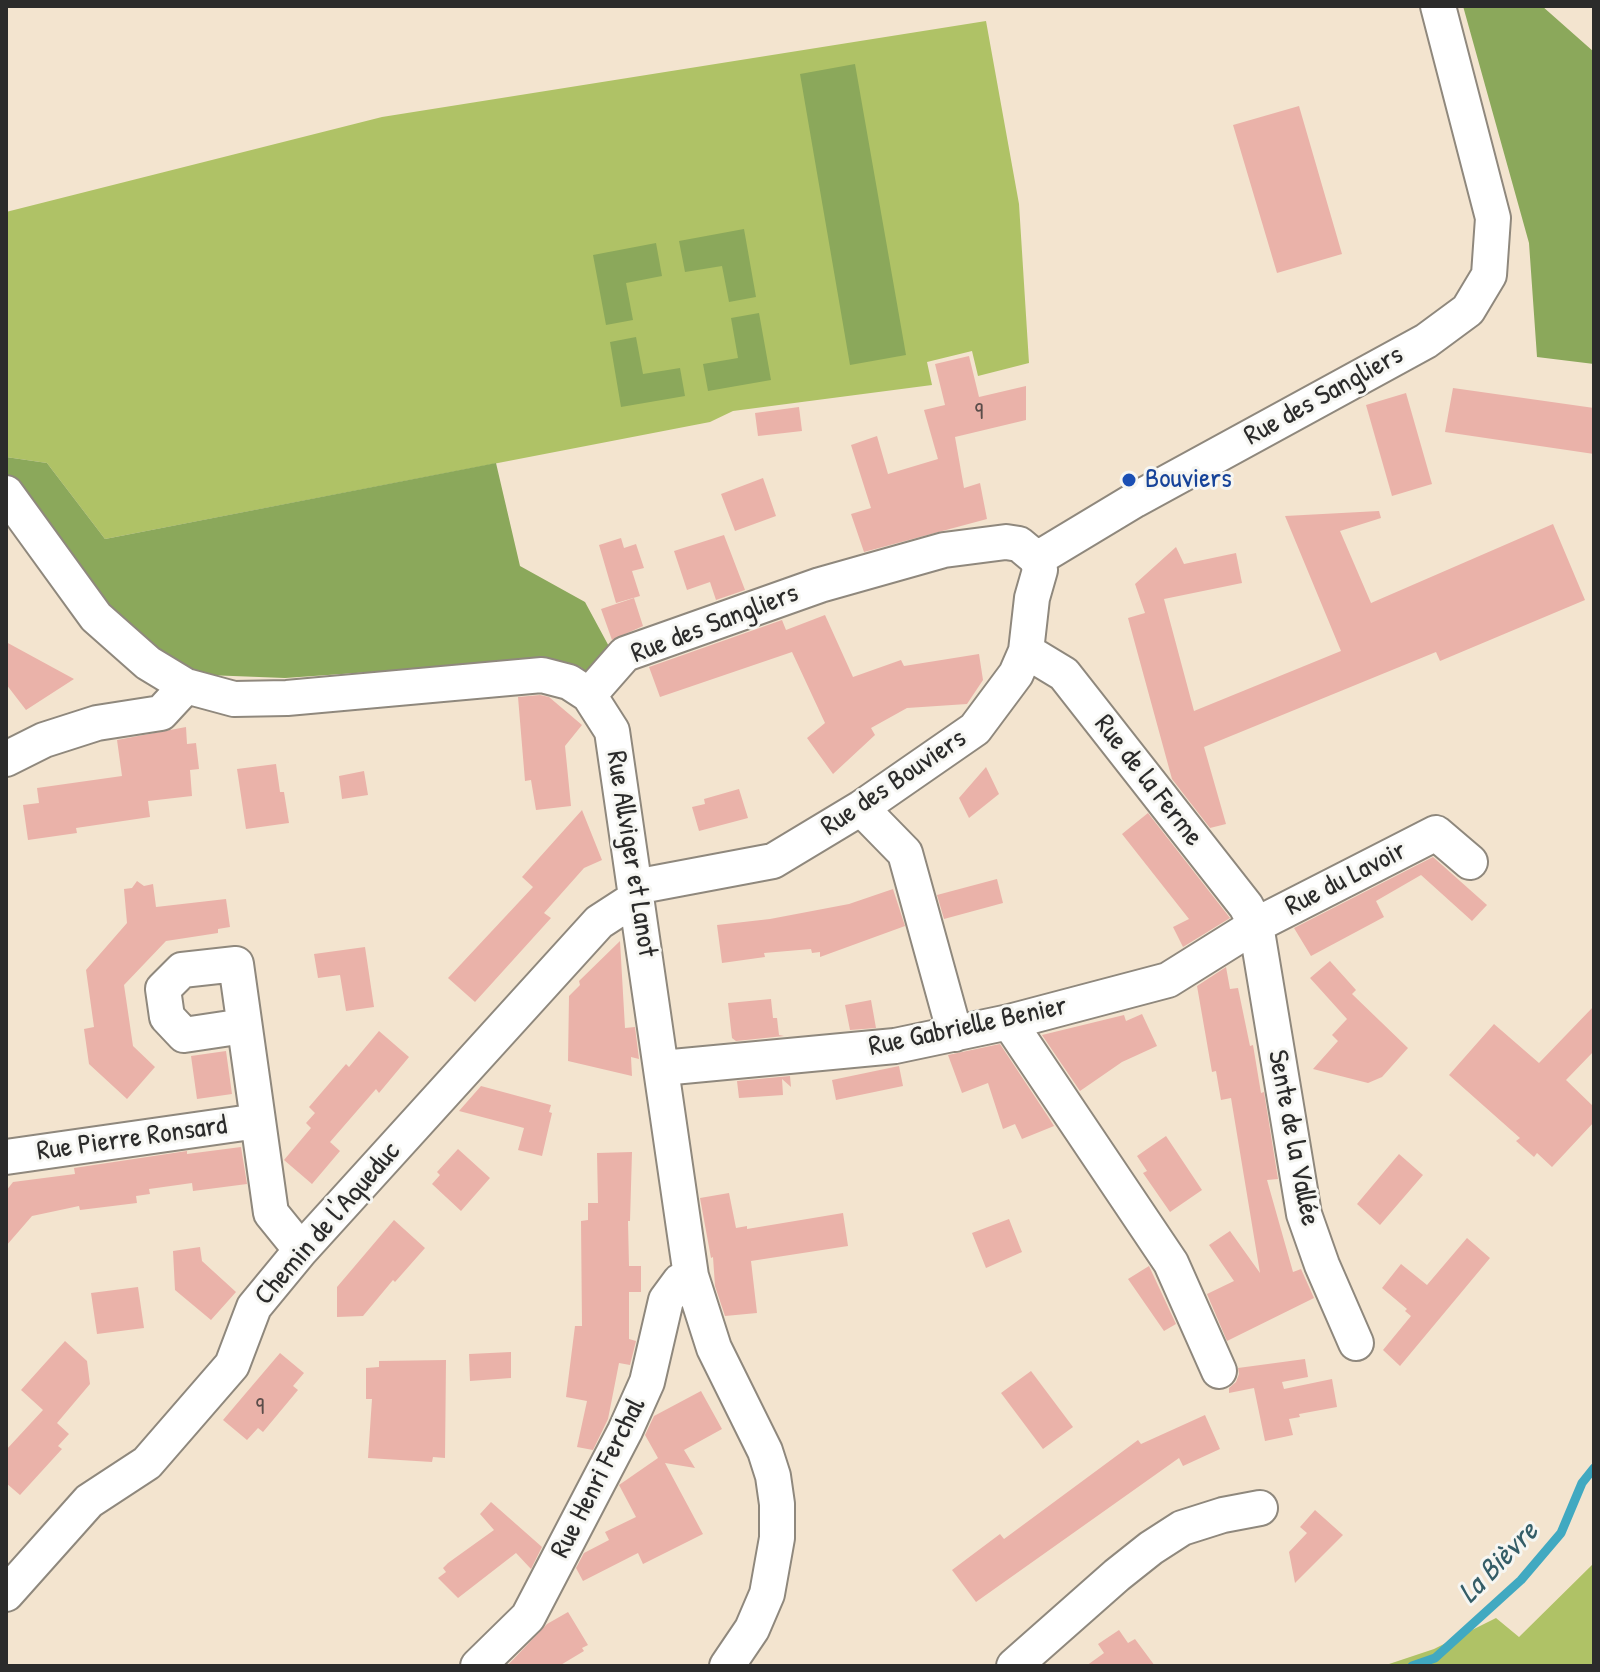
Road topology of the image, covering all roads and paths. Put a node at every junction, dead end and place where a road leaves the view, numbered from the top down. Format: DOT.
graph roads {
  1 [pos="1438,6"];
  2 [pos="6,493"];
  3 [pos="1037,559"];
  4 [pos="1026,651"];
  5 [pos="186,686"];
  6 [pos="589,695"];
  7 [pos="6,759"];
  8 [pos="861,808"];
  9 [pos="1470,862"];
  10 [pos="636,892"];
  11 [pos="1256,925"];
  12 [pos="1009,1022"];
  13 [pos="244,1026"];
  14 [pos="955,1034"];
  15 [pos="662,1068"];
  16 [pos="258,1121"];
  17 [pos="6,1157"];
  18 [pos="301,1250"];
  19 [pos="691,1276"];
  20 [pos="1356,1343"];
  21 [pos="1219,1371"];
  22 [pos="1260,1508"];
  23 [pos="6,1594"];
  24 [pos="478,1666"];
  25 [pos="727,1666"];
  26 [pos="1014,1666"];
  1 -- 3 [label="street, Rue des Sangliers"];
  2 -- 5 [label="street"];
  3 -- 4 [label="street, Rue des Bouviers"];
  3 -- 6 [label="street, Rue des Sangliers"];
  4 -- 8 [label="street, Rue des Bouviers"];
  4 -- 11 [label="street, Rue de la Ferme"];
  5 -- 6 [label="street"];
  5 -- 7 [label="street"];
  6 -- 10 [label="street, Rue Allviger et Lanot"];
  8 -- 10 [label="street, Rue des Bouviers"];
  8 -- 14 [label="street"];
  9 -- 11 [label="street, Rue du Lavoir"];
  10 -- 15 [label="street, Rue Allviger et Lanot"];
  10 -- 18 [label="street, Chemin de l'Aqueduc"];
  11 -- 12 [label="street, Rue Gabrielle Benier"];
  11 -- 20 [label="street, Sente de la Vallée"];
  12 -- 14 [label="street, Rue Gabrielle Benier"];
  12 -- 21 [label="street"];
  13 -- 16 [label="street, Rue Pierre Ronsard"];
  14 -- 15 [label="street, Rue Gabrielle Benier"];
  15 -- 19 [label="street, Rue Allviger et Lanot"];
  16 -- 17 [label="street, Rue Pierre Ronsard"];
  16 -- 18 [label="street, Rue Pierre Ronsard"];
  18 -- 23 [label="street, Chemin de l'Aqueduc"];
  19 -- 24 [label="street, Rue Henri Ferchal"];
  19 -- 25 [label="street, Rue Allviger et Lanot"];
  22 -- 26 [label="street"];
}
